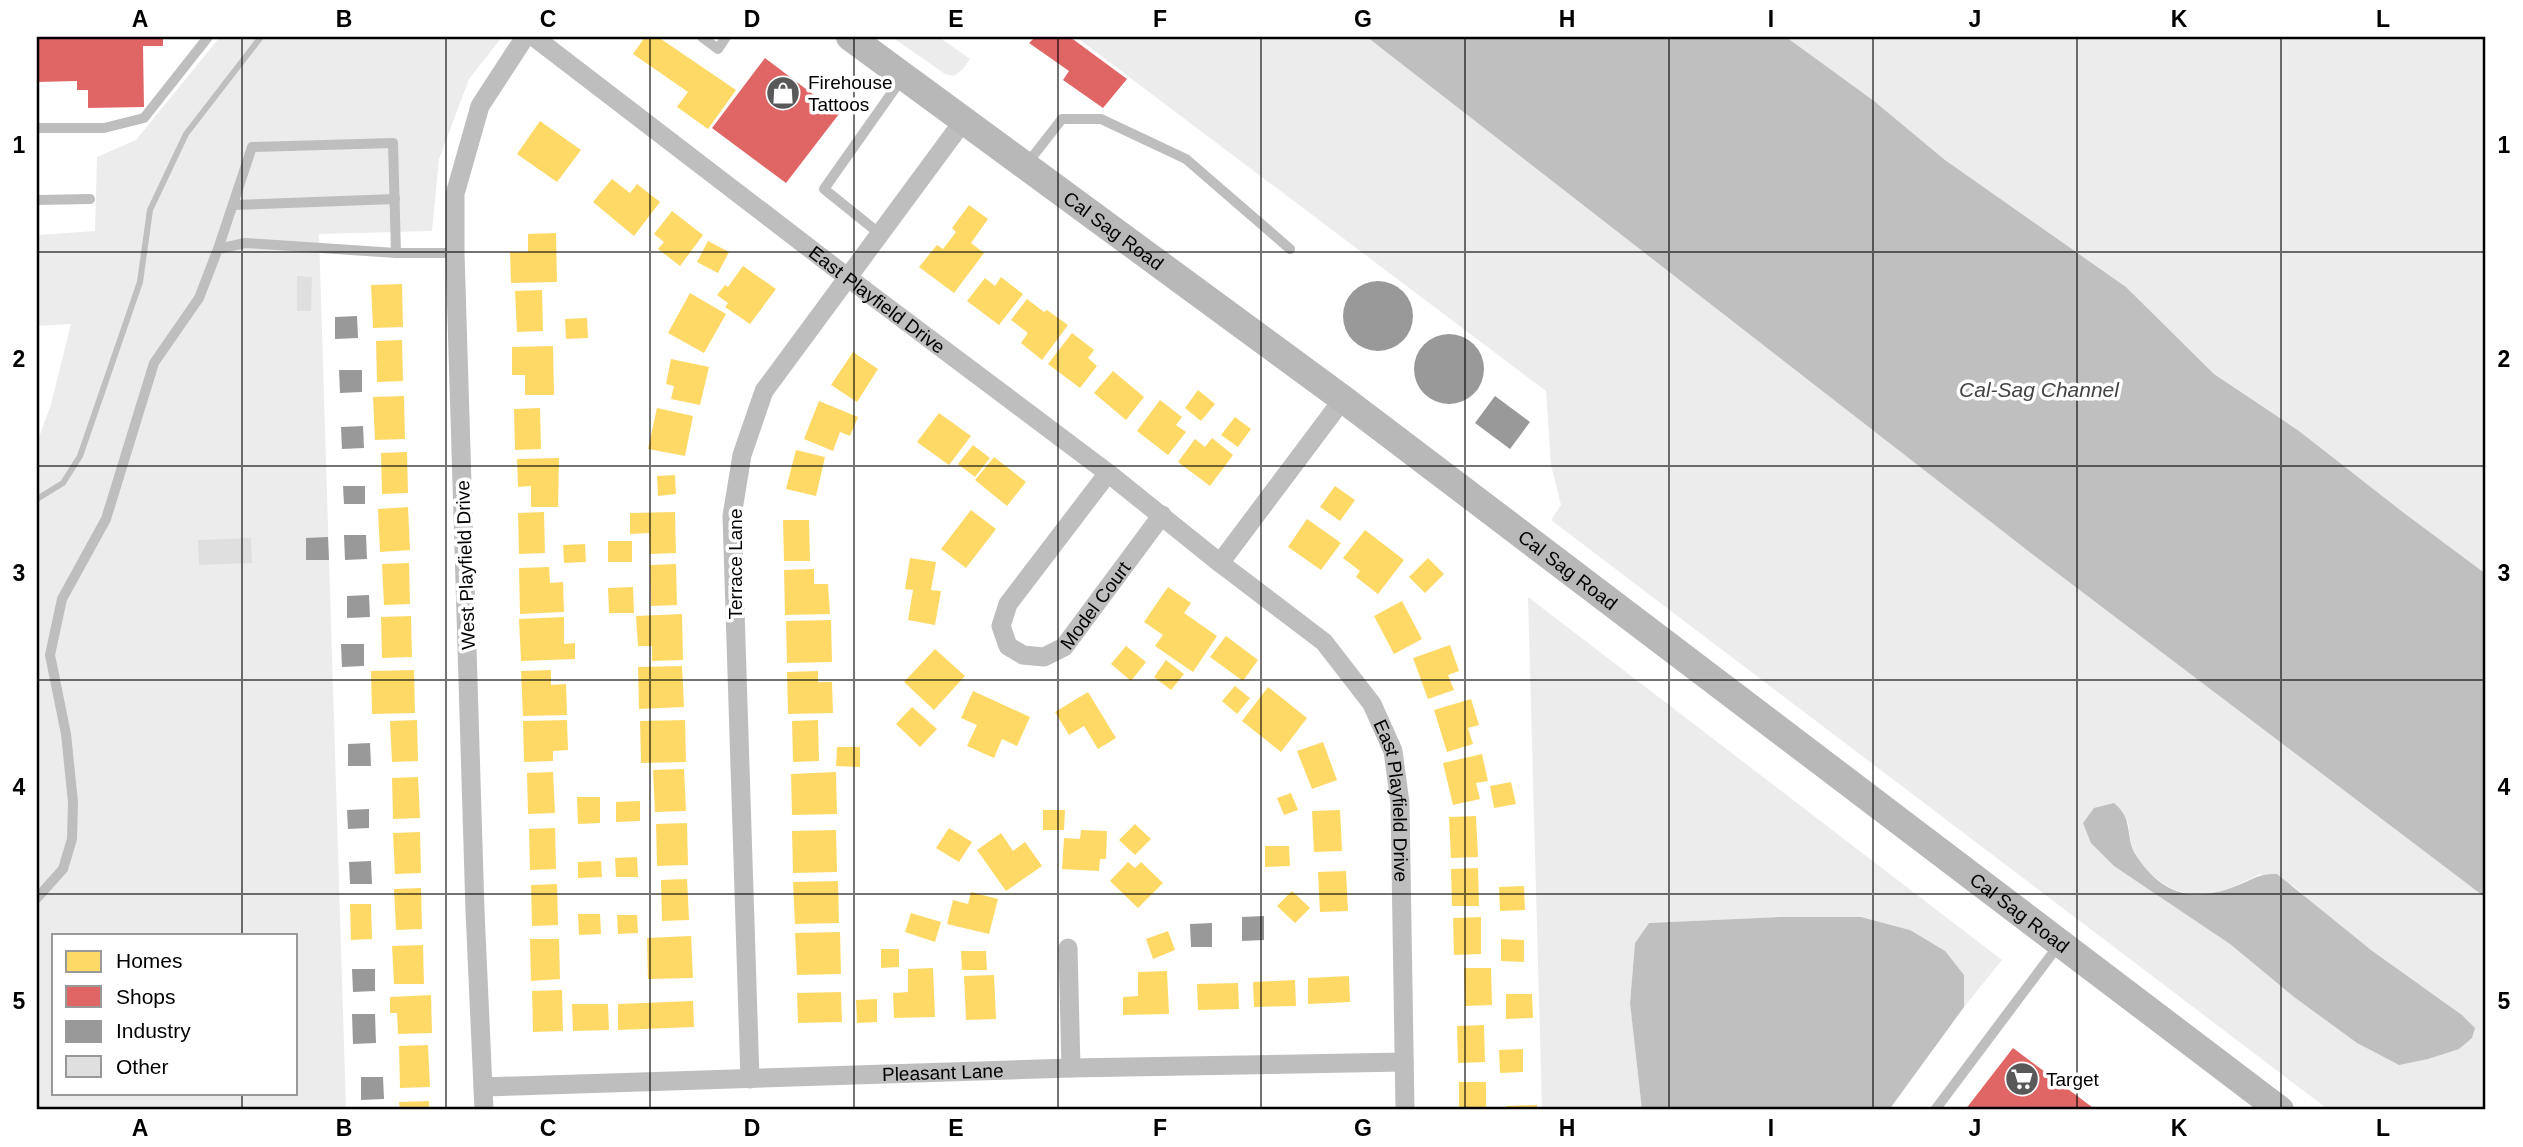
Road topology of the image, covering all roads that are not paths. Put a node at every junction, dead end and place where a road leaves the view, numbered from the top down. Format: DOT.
graph roads {
  1 [pos="208,37"];
  2 [pos="525,37"];
  3 [pos="534,37"];
  4 [pos="702,37"];
  5 [pos="726,37"];
  6 [pos="850,37"];
  7 [pos="904,75"];
  8 [pos="964,120"];
  9 [pos="37,128"];
  10 [pos="1026,166"];
  11 [pos="90,199"];
  12 [pos="395,199"];
  13 [pos="37,200"];
  14 [pos="233,205"];
  15 [pos="880,234"];
  16 [pos="218,249"];
  17 [pos="1290,249"];
  18 [pos="396,253"];
  19 [pos="455,253"];
  20 [pos="847,277"];
  21 [pos="1343,399"];
  22 [pos="1108,473"];
  23 [pos="1162,515"];
  24 [pos="1220,563"];
  25 [pos="37,898"];
  26 [pos="2060,942"];
  27 [pos="1068,948"];
  28 [pos="1404,1062"];
  29 [pos="1071,1068"];
  30 [pos="750,1079"];
  31 [pos="483,1087"];
  32 [pos="484,1110"];
  33 [pos="1405,1110"];
  34 [pos="1936,1110"];
  35 [pos="2280,1110"];
  1 -- 9 [label="lane"];
  2 -- 19 [label="street, West Playfield Drive"];
  3 -- 20 [label="street, East Playfield Drive"];
  4 -- 5 [label="lane"];
  6 -- 7 [label="main road, Cal Sag Road"];
  7 -- 8 [label="main road, Cal Sag Road"];
  7 -- 15 [label="lane"];
  8 -- 10 [label="main road, Cal Sag Road"];
  8 -- 15 [label="street, Terrace Lane"];
  10 -- 17 [label="lane"];
  10 -- 21 [label="main road, Cal Sag Road"];
  11 -- 13 [label="lane"];
  12 -- 14 [label="lane"];
  12 -- 14 [label="lane"];
  12 -- 18 [label="lane"];
  14 -- 16 [label="lane"];
  15 -- 20 [label="street, Terrace Lane"];
  16 -- 18 [label="lane"];
  16 -- 25 [label="lane"];
  18 -- 19 [label="lane"];
  19 -- 31 [label="street, West Playfield Drive"];
  20 -- 22 [label="street, East Playfield Drive"];
  20 -- 30 [label="street, Terrace Lane"];
  21 -- 24 [label="street"];
  21 -- 26 [label="main road, Cal Sag Road"];
  22 -- 23 [label="street, East Playfield Drive"];
  22 -- 23 [label="street, Model Court"];
  23 -- 24 [label="street, East Playfield Drive"];
  24 -- 28 [label="street, East Playfield Drive"];
  26 -- 34 [label="lane"];
  26 -- 35 [label="main road, Cal Sag Road"];
  27 -- 29 [label="street"];
  28 -- 29 [label="street, Pleasant Lane"];
  28 -- 33 [label="street, East Playfield Drive"];
  29 -- 30 [label="street, Pleasant Lane"];
  30 -- 31 [label="street, Pleasant Lane"];
  31 -- 32 [label="street, West Playfield Drive"];
}
